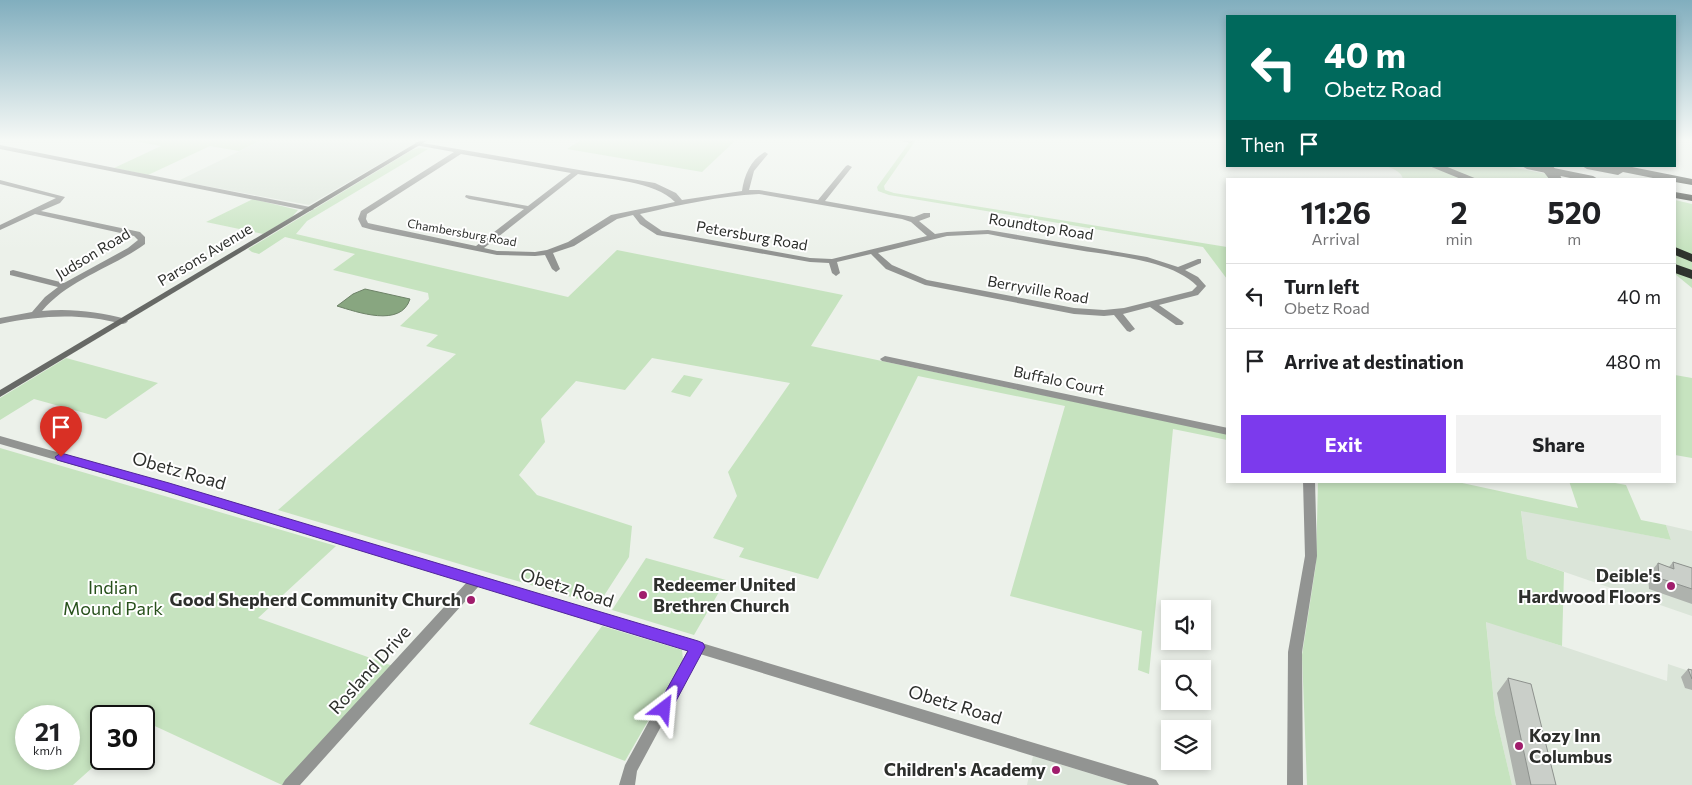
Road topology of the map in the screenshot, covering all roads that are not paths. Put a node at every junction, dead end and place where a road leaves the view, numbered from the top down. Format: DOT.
graph roads {
  1 [pos="148,177"];
  2 [pos="364,177"];
  3 [pos="420,177"];
  4 [pos="569,177"];
  5 [pos="606,177"];
  6 [pos="747,177"];
  7 [pos="840,177"];
  8 [pos="1676,181"];
  9 [pos="0,182"];
  10 [pos="1676,183"];
  11 [pos="1690,184"];
  12 [pos="745,192"];
  13 [pos="1676,194"];
  14 [pos="469,197"];
  15 [pos="1692,198"];
  16 [pos="680,202"];
  17 [pos="820,202"];
  18 [pos="529,208"];
  19 [pos="310,209"];
  20 [pos="34,212"];
  21 [pos="635,212"];
  22 [pos="927,215"];
  23 [pos="914,220"];
  24 [pos="0,228"];
  25 [pos="933,237"];
  26 [pos="478,249"];
  27 [pos="548,252"];
  28 [pos="873,252"];
  29 [pos="1676,252"];
  30 [pos="1692,258"];
  31 [pos="832,261"];
  32 [pos="1198,261"];
  33 [pos="1676,268"];
  34 [pos="556,269"];
  35 [pos="1178,270"];
  36 [pos="13,273"];
  37 [pos="836,273"];
  38 [pos="1692,275"];
  39 [pos="1201,284"];
  40 [pos="65,286"];
  41 [pos="1152,304"];
  42 [pos="1117,312"];
  43 [pos="36,314"];
  44 [pos="0,321"];
  45 [pos="123,321"];
  46 [pos="1179,322"];
  47 [pos="1130,330"];
  48 [pos="884,359"];
  49 [pos="0,394"];
  50 [pos="1226,432"];
  51 [pos="0,440"];
  52 [pos="1310,483"];
  53 [pos="477,580"];
  54 [pos="698,647"];
  55 [pos="290,785"];
  56 [pos="628,785"];
  57 [pos="1151,785"];
  58 [pos="1295,785"];
  1 -- 19 [label="street"];
  2 -- 19 [label="street, Parsons Avenue"];
  3 -- 26 [label="street, Chambersburg Road"];
  4 -- 18 [label="street"];
  5 -- 16 [label="street"];
  6 -- 12 [label="street"];
  7 -- 17 [label="street"];
  8 -- 11 [label="highway"];
  9 -- 20 [label="street"];
  10 -- 11 [label="highway"];
  12 -- 16 [label="street, Chambersburg Road"];
  12 -- 17 [label="street, Chambersburg Road"];
  13 -- 15 [label="highway"];
  14 -- 18 [label="street"];
  16 -- 21 [label="street, Chambersburg Road"];
  17 -- 23 [label="street, Chambersburg Road"];
  18 -- 26 [label="street"];
  19 -- 45 [label="street, Parsons Avenue"];
  20 -- 24 [label="street"];
  20 -- 40 [label="street, Judson Road"];
  21 -- 27 [label="street, Chambersburg Road"];
  21 -- 31 [label="street, Petersburg Road"];
  22 -- 23 [label="street"];
  23 -- 25 [label="street"];
  25 -- 28 [label="street, Roundtop Road"];
  25 -- 35 [label="street, Roundtop Road"];
  26 -- 27 [label="street, Chambersburg Road"];
  27 -- 34 [label="street"];
  28 -- 31 [label="street, Petersburg Road"];
  28 -- 42 [label="street, Berryville Road"];
  29 -- 30 [label="highway"];
  31 -- 37 [label="street"];
  32 -- 35 [label="street"];
  33 -- 38 [label="highway"];
  35 -- 39 [label="street, Roundtop Road"];
  36 -- 40 [label="street"];
  39 -- 41 [label="street, Berryville Road"];
  40 -- 43 [label="street, Judson Road"];
  41 -- 42 [label="street, Berryville Road"];
  41 -- 46 [label="street"];
  42 -- 47 [label="street"];
  43 -- 44 [label="street"];
  43 -- 45 [label="street"];
  45 -- 49 [label="street, Parsons Avenue"];
  48 -- 50 [label="street, Buffalo Court"];
  51 -- 53 [label="street, Obetz Road"];
  52 -- 58 [label="street"];
  53 -- 54 [label="street, Obetz Road"];
  53 -- 55 [label="street, Rosland Drive"];
  54 -- 56 [label="street"];
  54 -- 57 [label="street, Obetz Road"];
}
